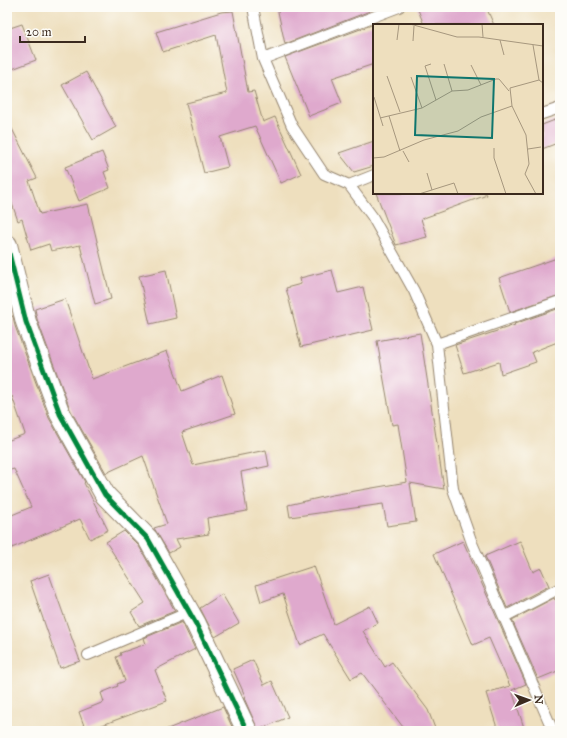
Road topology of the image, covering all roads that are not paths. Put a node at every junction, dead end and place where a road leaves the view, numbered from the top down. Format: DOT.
graph roads {
  1 [pos="253,7"];
  2 [pos="399,7"];
  3 [pos="263,59"];
  4 [pos="560,108"];
  5 [pos="543,114"];
  6 [pos="373,175"];
  7 [pos="349,185"];
  8 [pos="7,245"];
  9 [pos="560,301"];
  10 [pos="437,344"];
  11 [pos="560,588"];
  12 [pos="189,612"];
  13 [pos="504,617"];
  14 [pos="88,655"];
  15 [pos="247,731"];
  16 [pos="553,731"];
  1 -- 3 [label="lane"];
  2 -- 3 [label="lane"];
  3 -- 7 [label="lane"];
  4 -- 5 [label="lane"];
  6 -- 7 [label="lane"];
  7 -- 10 [label="lane"];
  8 -- 12 [label="street"];
  9 -- 10 [label="lane"];
  10 -- 13 [label="lane"];
  11 -- 13 [label="lane"];
  12 -- 14 [label="lane"];
  12 -- 15 [label="street"];
  13 -- 16 [label="lane"];
}
